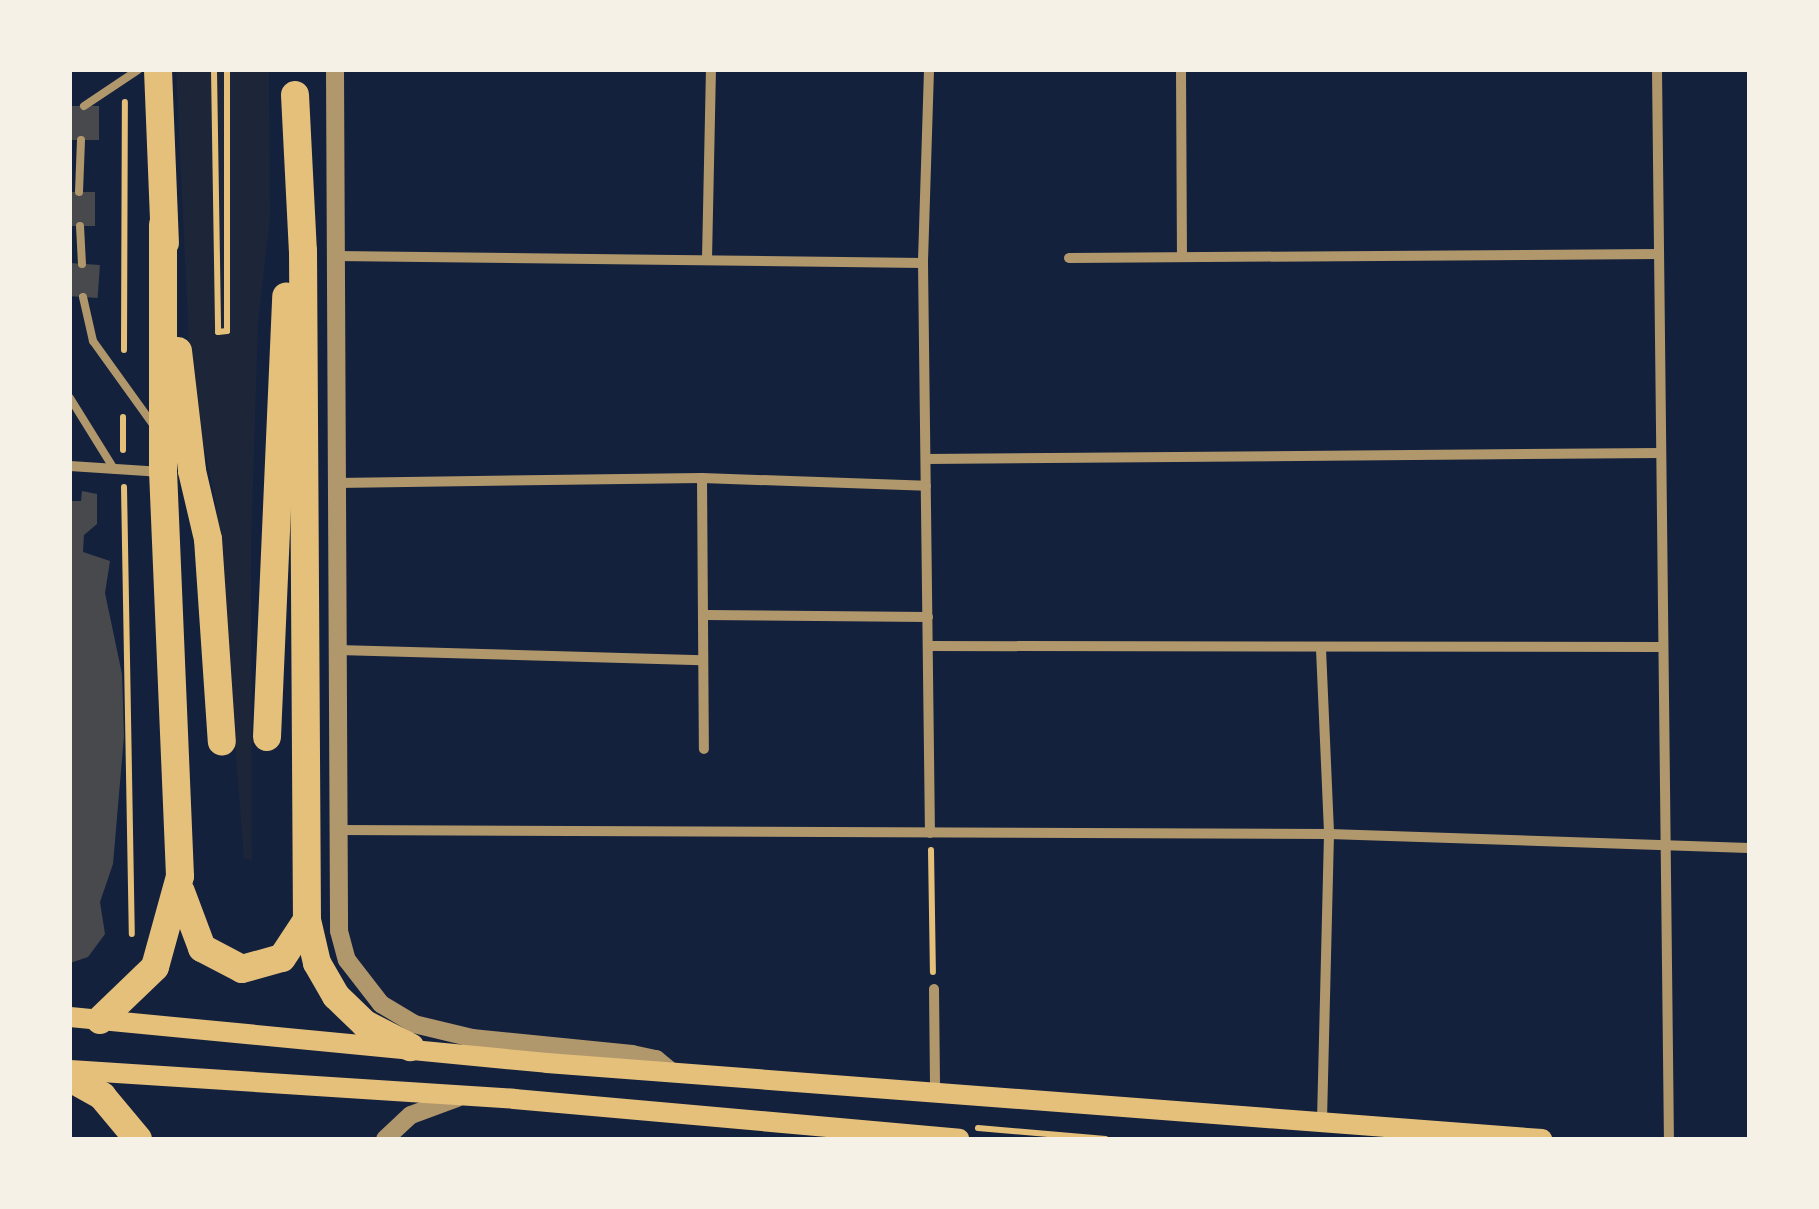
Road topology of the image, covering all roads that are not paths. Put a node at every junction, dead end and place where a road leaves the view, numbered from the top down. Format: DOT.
graph roads {
  1 [pos="138,70"];
  2 [pos="158,70"];
  3 [pos="335,70"];
  4 [pos="711,70"];
  5 [pos="929,70"];
  6 [pos="1181,70"];
  7 [pos="1656,70"];
  8 [pos="295,82"];
  9 [pos="84,106"];
  10 [pos="81,140"];
  11 [pos="79,192"];
  12 [pos="163,225"];
  13 [pos="80,226"];
  14 [pos="1659,254"];
  15 [pos="336,256"];
  16 [pos="1182,257"];
  17 [pos="1069,258"];
  18 [pos="707,259"];
  19 [pos="924,263"];
  20 [pos="82,264"];
  21 [pos="83,297"];
  22 [pos="70,398"];
  23 [pos="163,437"];
  24 [pos="1661,453"];
  25 [pos="926,459"];
  26 [pos="70,466"];
  27 [pos="119,469"];
  28 [pos="163,472"];
  29 [pos="702,478"];
  30 [pos="337,483"];
  31 [pos="926,486"];
  32 [pos="705,616"];
  33 [pos="928,617"];
  34 [pos="928,646"];
  35 [pos="1663,647"];
  36 [pos="1321,649"];
  37 [pos="338,650"];
  38 [pos="702,660"];
  39 [pos="267,736"];
  40 [pos="222,742"];
  41 [pos="704,750"];
  42 [pos="339,830"];
  43 [pos="930,834"];
  44 [pos="1329,834"];
  45 [pos="1666,847"];
  46 [pos="1749,848"];
  47 [pos="180,876"];
  48 [pos="307,920"];
  49 [pos="934,989"];
  50 [pos="70,1018"];
  51 [pos="100,1020"];
  52 [pos="410,1048"];
  53 [pos="70,1070"];
  54 [pos="672,1072"];
  55 [pos="70,1078"];
  56 [pos="935,1091"];
  57 [pos="464,1095"];
  58 [pos="1322,1121"];
  59 [pos="138,1139"];
  60 [pos="385,1139"];
  61 [pos="959,1139"];
  62 [pos="1542,1139"];
  63 [pos="1669,1139"];
  1 -- 9 [label="lane"];
  2 -- 12 [label="highway"];
  3 -- 15 [label="street"];
  4 -- 18 [label="street"];
  5 -- 19 [label="street"];
  6 -- 16 [label="street"];
  7 -- 14 [label="street"];
  8 -- 39 [label="highway"];
  8 -- 48 [label="highway"];
  10 -- 11 [label="lane"];
  12 -- 23 [label="highway"];
  12 -- 40 [label="highway"];
  13 -- 20 [label="lane"];
  14 -- 16 [label="street"];
  14 -- 24 [label="street"];
  15 -- 18 [label="street"];
  15 -- 30 [label="street"];
  16 -- 17 [label="street"];
  18 -- 19 [label="street"];
  19 -- 25 [label="street"];
  21 -- 23 [label="lane"];
  22 -- 27 [label="lane"];
  23 -- 28 [label="highway"];
  24 -- 25 [label="street"];
  24 -- 35 [label="street"];
  25 -- 31 [label="street"];
  26 -- 27 [label="street"];
  27 -- 28 [label="street"];
  28 -- 47 [label="highway"];
  29 -- 30 [label="street"];
  29 -- 31 [label="street"];
  29 -- 32 [label="street"];
  30 -- 37 [label="street"];
  31 -- 33 [label="street"];
  32 -- 33 [label="street"];
  32 -- 38 [label="street"];
  33 -- 34 [label="street"];
  34 -- 36 [label="street"];
  34 -- 43 [label="street"];
  35 -- 36 [label="street"];
  35 -- 45 [label="street"];
  36 -- 44 [label="street"];
  37 -- 38 [label="street"];
  37 -- 42 [label="street"];
  38 -- 41 [label="street"];
  42 -- 43 [label="street"];
  42 -- 54 [label="street"];
  43 -- 44 [label="street"];
  44 -- 45 [label="street"];
  44 -- 58 [label="street"];
  45 -- 46 [label="street"];
  45 -- 63 [label="street"];
  47 -- 48 [label="highway"];
  47 -- 51 [label="highway"];
  48 -- 52 [label="highway"];
  49 -- 56 [label="street"];
  50 -- 51 [label="main road"];
  51 -- 52 [label="main road"];
  52 -- 54 [label="main road"];
  53 -- 57 [label="main road"];
  54 -- 56 [label="main road"];
  55 -- 59 [label="highway"];
  56 -- 58 [label="main road"];
  57 -- 60 [label="street"];
  57 -- 61 [label="main road"];
  58 -- 62 [label="main road"];
}
